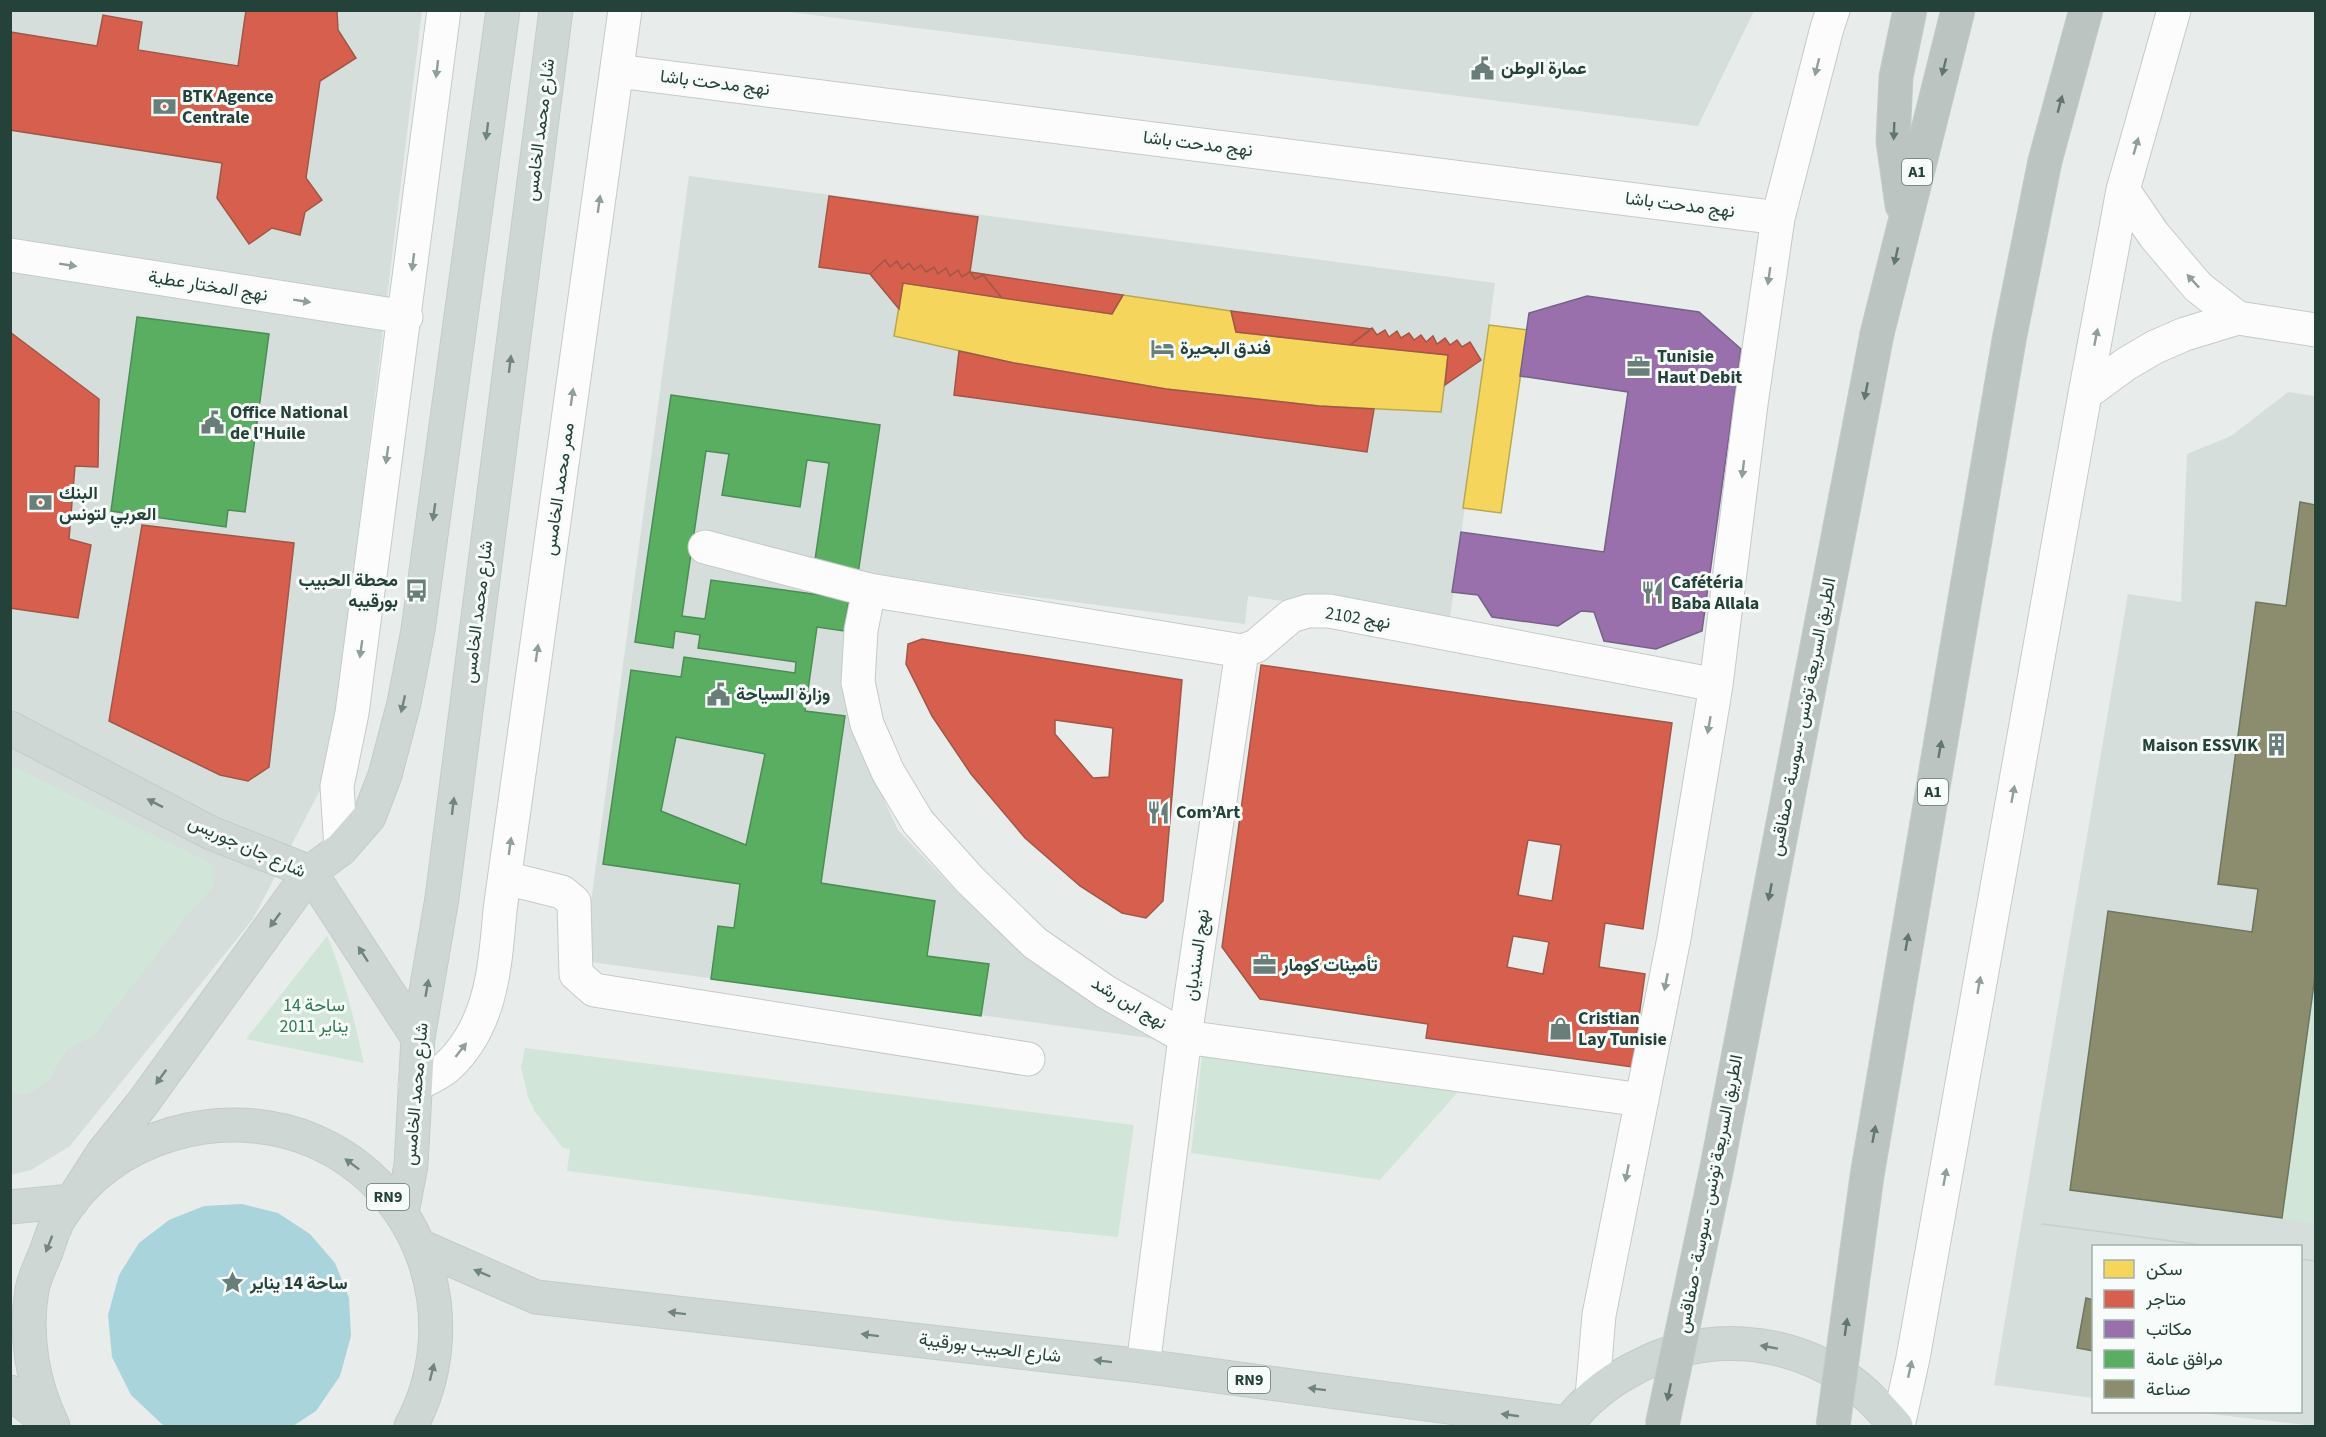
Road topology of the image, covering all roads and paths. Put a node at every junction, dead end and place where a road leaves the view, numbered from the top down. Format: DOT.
graph roads {
  1 [pos="444,10"];
  2 [pos="503,10"];
  3 [pos="556,10"];
  4 [pos="625,10"];
  5 [pos="1833,10"];
  6 [pos="1910,10"];
  7 [pos="1958,10"];
  8 [pos="2086,10"];
  9 [pos="2174,10"];
  10 [pos="617,71"];
  11 [pos="2123,190"];
  12 [pos="1778,218"];
  13 [pos="1905,219"];
  14 [pos="10,255"];
  15 [pos="406,318"];
  16 [pos="2238,318"];
  17 [pos="2316,330"];
  18 [pos="2085,394"];
  19 [pos="705,548"];
  20 [pos="869,590"];
  21 [pos="1242,651"];
  22 [pos="1716,685"];
  23 [pos="10,728"];
  24 [pos="341,849"];
  25 [pos="310,872"];
  26 [pos="506,878"];
  27 [pos="1185,1037"];
  28 [pos="418,1038"];
  29 [pos="1028,1059"];
  30 [pos="415,1085"];
  31 [pos="1642,1100"];
  32 [pos="72,1201"];
  33 [pos="10,1207"];
  34 [pos="402,1213"];
  35 [pos="420,1246"];
  36 [pos="1143,1366"];
  37 [pos="10,1392"];
  38 [pos="1592,1397"];
  39 [pos="1567,1425"];
  40 [pos="53,1426"];
  41 [pos="411,1426"];
  42 [pos="1662,1426"];
  43 [pos="1833,1426"];
  44 [pos="1897,1426"];
  1 -- 15 [label="street, one-way"];
  2 -- 24 [label="main road, one-way"];
  28 -- 3 [label="main road, شارع محمد الخامس, one-way"];
  4 -- 10 [label="street, ممر محمد الخامس"];
  5 -- 12 [label="street, one-way"];
  6 -- 13 [label="highway, one-way"];
  7 -- 13 [label="highway, الطريق السريعة تونس - سوسة - صفاقس / A1, one-way"];
  43 -- 8 [label="highway, A1, one-way, bridge"];
  11 -- 9 [label="street, one-way"];
  10 -- 12 [label="street, نهج مدحت باشا"];
  26 -- 10 [label="street, ممر محمد الخامس, one-way"];
  16 -- 11 [label="street, one-way"];
  18 -- 11 [label="street, one-way"];
  12 -- 22 [label="street, one-way"];
  13 -- 42 [label="highway, الطريق السريعة تونس - سوسة - صفاقس / A1, one-way, bridge"];
  14 -- 15 [label="street, نهج المختار عطية, one-way"];
  15 -- 24 [label="street, one-way"];
  16 -- 17 [label="street"];
  16 -- 18 [label="street"];
  44 -- 18 [label="street, one-way"];
  19 -- 20 [label="street"];
  20 -- 21 [label="street"];
  20 -- 27 [label="street, نهج ابن رشد"];
  21 -- 22 [label="street, نهج 2102"];
  21 -- 27 [label="street, نهج السنديان"];
  22 -- 31 [label="street, one-way"];
  25 -- 23 [label="main road, شارع جان جوريس, one-way"];
  24 -- 25 [label="main road"];
  28 -- 25 [label="main road, شارع جان جوريس, one-way"];
  25 -- 32 [label="main road, one-way"];
  26 -- 29 [label="street"];
  30 -- 26 [label="street, ممر محمد الخامس, one-way"];
  27 -- 31 [label="street, نهج ابن رشد"];
  27 -- 36 [label="street, نهج السنديان"];
  28 -- 30 [label="main road, شارع محمد الخامس"];
  30 -- 34 [label="main road, شارع محمد الخامس"];
  31 -- 38 [label="street, one-way"];
  32 -- 33 [label="main road"];
  34 -- 32 [label="main road, RN9, one-way"];
  32 -- 40 [label="main road, RN9, one-way"];
  34 -- 35 [label="main road, RN9"];
  36 -- 35 [label="main road, شارع الحبيب بورقيبة / RN9, one-way"];
  41 -- 35 [label="main road, RN9, one-way"];
  39 -- 36 [label="main road, شارع الحبيب بورقيبة / RN9, one-way"];
  37 -- 40 [label="main road, RN9"];
  38 -- 39 [label="main road, RN9"];
  44 -- 38 [label="main road, RN9, one-way"];
}
